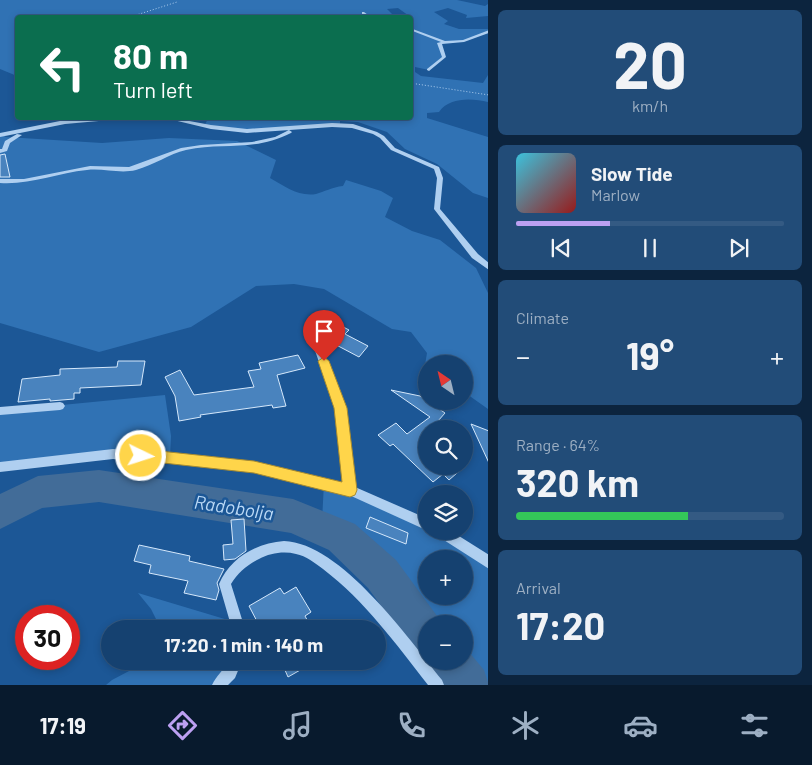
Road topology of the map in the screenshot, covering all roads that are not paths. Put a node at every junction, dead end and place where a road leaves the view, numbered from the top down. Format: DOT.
graph roads {
  1 [pos="363,13"];
  2 [pos="366,15"];
  3 [pos="413,30"];
  4 [pos="488,31"];
  5 [pos="443,41"];
  6 [pos="428,70"];
  7 [pos="79,120"];
  8 [pos="178,120"];
  9 [pos="292,129"];
  10 [pos="28,130"];
  11 [pos="0,135"];
  12 [pos="0,151"];
  13 [pos="0,182"];
  14 [pos="488,268"];
  15 [pos="317,345"];
  16 [pos="60,406"];
  17 [pos="0,411"];
  18 [pos="0,467"];
  19 [pos="350,490"];
  20 [pos="418,520"];
  21 [pos="454,540"];
  22 [pos="488,563"];
  23 [pos="236,620"];
  24 [pos="384,620"];
  25 [pos="386,622"];
  26 [pos="232,670"];
  27 [pos="219,685"];
  28 [pos="437,685"];
  1 -- 2 [label="street"];
  3 -- 5 [label="street"];
  4 -- 5 [label="street"];
  5 -- 6 [label="street"];
  7 -- 10 [label="street"];
  8 -- 9 [label="street"];
  9 -- 13 [label="street"];
  9 -- 14 [label="street"];
  10 -- 11 [label="street"];
  10 -- 12 [label="street"];
  15 -- 19 [label="street"];
  16 -- 17 [label="street"];
  18 -- 19 [label="street"];
  19 -- 20 [label="street"];
  21 -- 22 [label="street"];
  23 -- 24 [label="street"];
  25 -- 28 [label="street"];
  26 -- 27 [label="street"];
}
